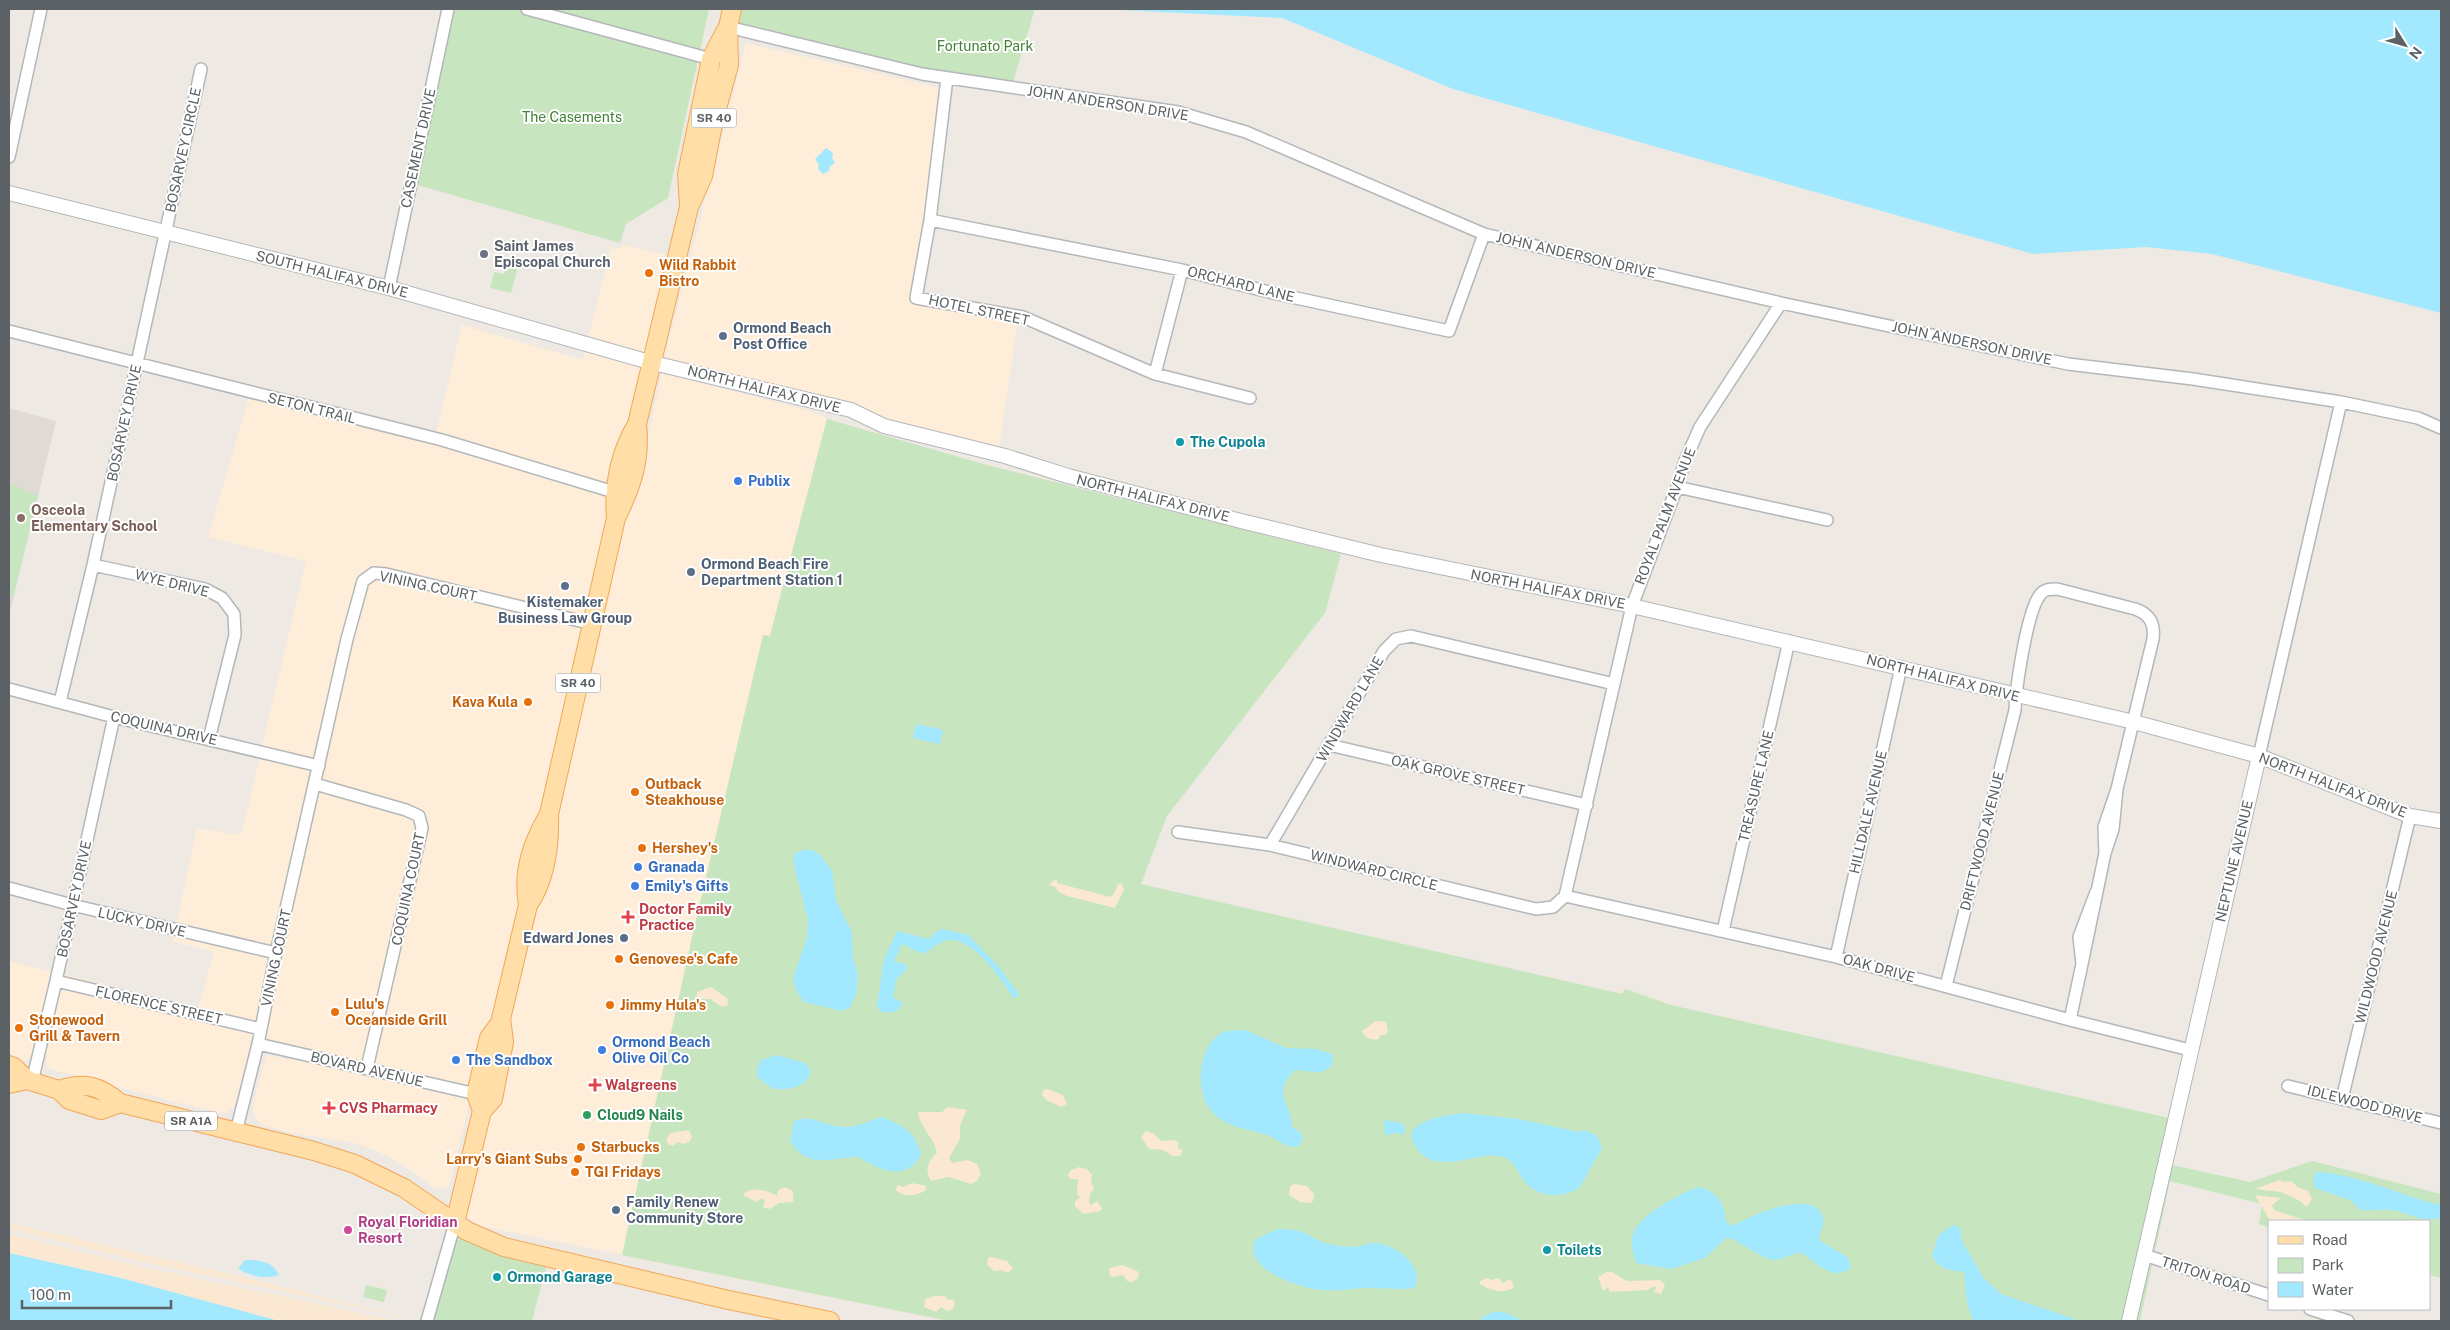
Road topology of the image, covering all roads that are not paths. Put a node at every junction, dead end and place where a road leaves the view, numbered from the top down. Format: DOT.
graph roads {
  1 [pos="41,9"];
  2 [pos="448,9"];
  3 [pos="527,9"];
  4 [pos="732,9"];
  5 [pos="728,27"];
  6 [pos="711,59"];
  7 [pos="201,69"];
  8 [pos="947,78"];
  9 [pos="714,119"];
  10 [pos="9,157"];
  11 [pos="9,193"];
  12 [pos="689,208"];
  13 [pos="930,220"];
  14 [pos="166,232"];
  15 [pos="1484,234"];
  16 [pos="1182,270"];
  17 [pos="389,288"];
  18 [pos="1781,303"];
  19 [pos="9,331"];
  20 [pos="652,363"];
  21 [pos="137,364"];
  22 [pos="1155,374"];
  23 [pos="1250,398"];
  24 [pos="2341,402"];
  25 [pos="637,424"];
  26 [pos="2441,428"];
  27 [pos="1677,487"];
  28 [pos="614,492"];
  29 [pos="616,518"];
  30 [pos="1827,520"];
  31 [pos="93,565"];
  32 [pos="1632,606"];
  33 [pos="592,624"];
  34 [pos="1789,641"];
  35 [pos="1901,667"];
  36 [pos="1614,684"];
  37 [pos="9,689"];
  38 [pos="2016,696"];
  39 [pos="60,702"];
  40 [pos="114,717"];
  41 [pos="2134,722"];
  42 [pos="209,739"];
  43 [pos="1329,745"];
  44 [pos="2259,756"];
  45 [pos="319,766"];
  46 [pos="315,784"];
  47 [pos="1587,805"];
  48 [pos="2410,816"];
  49 [pos="2441,821"];
  50 [pos="1178,832"];
  51 [pos="1270,845"];
  52 [pos="9,888"];
  53 [pos="1565,896"];
  54 [pos="72,905"];
  55 [pos="1723,931"];
  56 [pos="276,953"];
  57 [pos="1836,957"];
  58 [pos="56,981"];
  59 [pos="1946,986"];
  60 [pos="502,1018"];
  61 [pos="2070,1020"];
  62 [pos="261,1029"];
  63 [pos="258,1044"];
  64 [pos="2190,1050"];
  65 [pos="9,1065"];
  66 [pos="368,1068"];
  67 [pos="30,1081"];
  68 [pos="9,1084"];
  69 [pos="2288,1086"];
  70 [pos="476,1094"];
  71 [pos="2342,1099"];
  72 [pos="482,1111"];
  73 [pos="2441,1123"];
  74 [pos="236,1132"];
  75 [pos="455,1223"];
  76 [pos="2144,1255"];
  77 [pos="2268,1296"];
  78 [pos="2313,1310"];
  79 [pos="427,1321"];
  80 [pos="830,1321"];
  81 [pos="2129,1321"];
  82 [pos="2348,1321"];
  1 -- 10 [label="street"];
  2 -- 17 [label="street, CASEMENT DRIVE"];
  3 -- 6 [label="street"];
  4 -- 5 [label="main road, SR 40"];
  5 -- 6 [label="main road, SR 40"];
  5 -- 8 [label="street, JOHN ANDERSON DRIVE"];
  5 -- 9 [label="main road, SR 40"];
  6 -- 9 [label="main road"];
  6 -- 12 [label="main road, SR 40"];
  7 -- 14 [label="street, BOSARVEY CIRCLE"];
  8 -- 13 [label="street, HOTEL STREET"];
  8 -- 15 [label="street, JOHN ANDERSON DRIVE"];
  9 -- 12 [label="main road, SR 40"];
  11 -- 14 [label="street, SOUTH HALIFAX DRIVE"];
  12 -- 20 [label="main road, SR 40"];
  13 -- 16 [label="street, ORCHARD LANE"];
  13 -- 22 [label="street, HOTEL STREET"];
  14 -- 17 [label="street, SOUTH HALIFAX DRIVE"];
  14 -- 21 [label="street, BOSARVEY DRIVE"];
  15 -- 16 [label="street, ORCHARD LANE"];
  15 -- 18 [label="street, JOHN ANDERSON DRIVE"];
  16 -- 22 [label="street"];
  17 -- 20 [label="street, SOUTH HALIFAX DRIVE"];
  18 -- 24 [label="street, JOHN ANDERSON DRIVE"];
  18 -- 27 [label="street, ROYAL PALM AVENUE"];
  19 -- 21 [label="street, SETON TRAIL"];
  20 -- 25 [label="main road, SR 40"];
  20 -- 32 [label="street, NORTH HALIFAX DRIVE"];
  21 -- 28 [label="street, SETON TRAIL"];
  21 -- 31 [label="street, BOSARVEY DRIVE"];
  22 -- 23 [label="street, HOTEL STREET"];
  24 -- 26 [label="street, JOHN ANDERSON DRIVE"];
  24 -- 44 [label="street, NEPTUNE AVENUE"];
  25 -- 28 [label="main road, SR 40"];
  25 -- 29 [label="main road, SR 40"];
  27 -- 30 [label="street"];
  27 -- 32 [label="street, ROYAL PALM AVENUE"];
  28 -- 29 [label="main road, SR 40"];
  29 -- 33 [label="main road, SR 40"];
  31 -- 39 [label="street, BOSARVEY DRIVE"];
  31 -- 42 [label="street, WYE DRIVE"];
  32 -- 34 [label="street, NORTH HALIFAX DRIVE"];
  32 -- 36 [label="street, ROYAL PALM AVENUE"];
  33 -- 45 [label="street, VINING COURT"];
  33 -- 60 [label="main road, SR 40"];
  34 -- 35 [label="street, NORTH HALIFAX DRIVE"];
  34 -- 55 [label="street, TREASURE LANE"];
  35 -- 38 [label="street, NORTH HALIFAX DRIVE"];
  35 -- 57 [label="street, HILLDALE AVENUE"];
  36 -- 43 [label="street, WINDWARD LANE"];
  36 -- 47 [label="street, ROYAL PALM AVENUE"];
  37 -- 39 [label="street, COQUINA DRIVE"];
  38 -- 41 [label="street, NORTH HALIFAX DRIVE"];
  38 -- 41 [label="street, DRIFTWOOD AVENUE"];
  38 -- 59 [label="street, DRIFTWOOD AVENUE"];
  39 -- 40 [label="street, COQUINA DRIVE"];
  40 -- 42 [label="street, COQUINA DRIVE"];
  40 -- 54 [label="street, BOSARVEY DRIVE"];
  41 -- 44 [label="street, NORTH HALIFAX DRIVE"];
  41 -- 61 [label="street, DRIFTWOOD AVENUE"];
  42 -- 45 [label="street, COQUINA DRIVE"];
  43 -- 47 [label="street, OAK GROVE STREET"];
  43 -- 51 [label="street, WINDWARD LANE"];
  44 -- 48 [label="street, NORTH HALIFAX DRIVE"];
  44 -- 64 [label="street, NEPTUNE AVENUE"];
  45 -- 46 [label="street, VINING COURT"];
  46 -- 56 [label="street, VINING COURT"];
  46 -- 66 [label="street, COQUINA COURT"];
  47 -- 53 [label="street, ROYAL PALM AVENUE"];
  48 -- 49 [label="street, NORTH HALIFAX DRIVE"];
  48 -- 71 [label="street, WILDWOOD AVENUE"];
  50 -- 51 [label="street, WINDWARD CIRCLE"];
  51 -- 53 [label="street, WINDWARD CIRCLE"];
  52 -- 54 [label="street, LUCKY DRIVE"];
  53 -- 55 [label="street, OAK DRIVE"];
  54 -- 56 [label="street, LUCKY DRIVE"];
  54 -- 58 [label="street, BOSARVEY DRIVE"];
  55 -- 57 [label="street, OAK DRIVE"];
  56 -- 62 [label="street, VINING COURT"];
  57 -- 59 [label="street, OAK DRIVE"];
  58 -- 62 [label="street, FLORENCE STREET"];
  58 -- 67 [label="street, BOSARVEY DRIVE"];
  59 -- 61 [label="street, OAK DRIVE"];
  60 -- 70 [label="main road, SR 40"];
  60 -- 72 [label="main road, SR 40"];
  61 -- 64 [label="street, OAK DRIVE"];
  62 -- 63 [label="street, VINING COURT"];
  63 -- 66 [label="street, BOVARD AVENUE"];
  63 -- 74 [label="street, VINING COURT"];
  64 -- 76 [label="street, NEPTUNE AVENUE"];
  65 -- 67 [label="main road, SR A1A"];
  66 -- 70 [label="street, BOVARD AVENUE"];
  67 -- 68 [label="main road, SR A1A"];
  67 -- 74 [label="main road, SR A1A"];
  69 -- 71 [label="street, IDLEWOOD DRIVE"];
  70 -- 72 [label="main road"];
  71 -- 73 [label="street, IDLEWOOD DRIVE"];
  72 -- 75 [label="main road, SR 40"];
  74 -- 75 [label="main road, SR A1A"];
  75 -- 79 [label="street"];
  75 -- 80 [label="main road, SR A1A"];
  76 -- 77 [label="street, TRITON ROAD"];
  76 -- 81 [label="street, NEPTUNE AVENUE"];
  78 -- 82 [label="street"];
}
